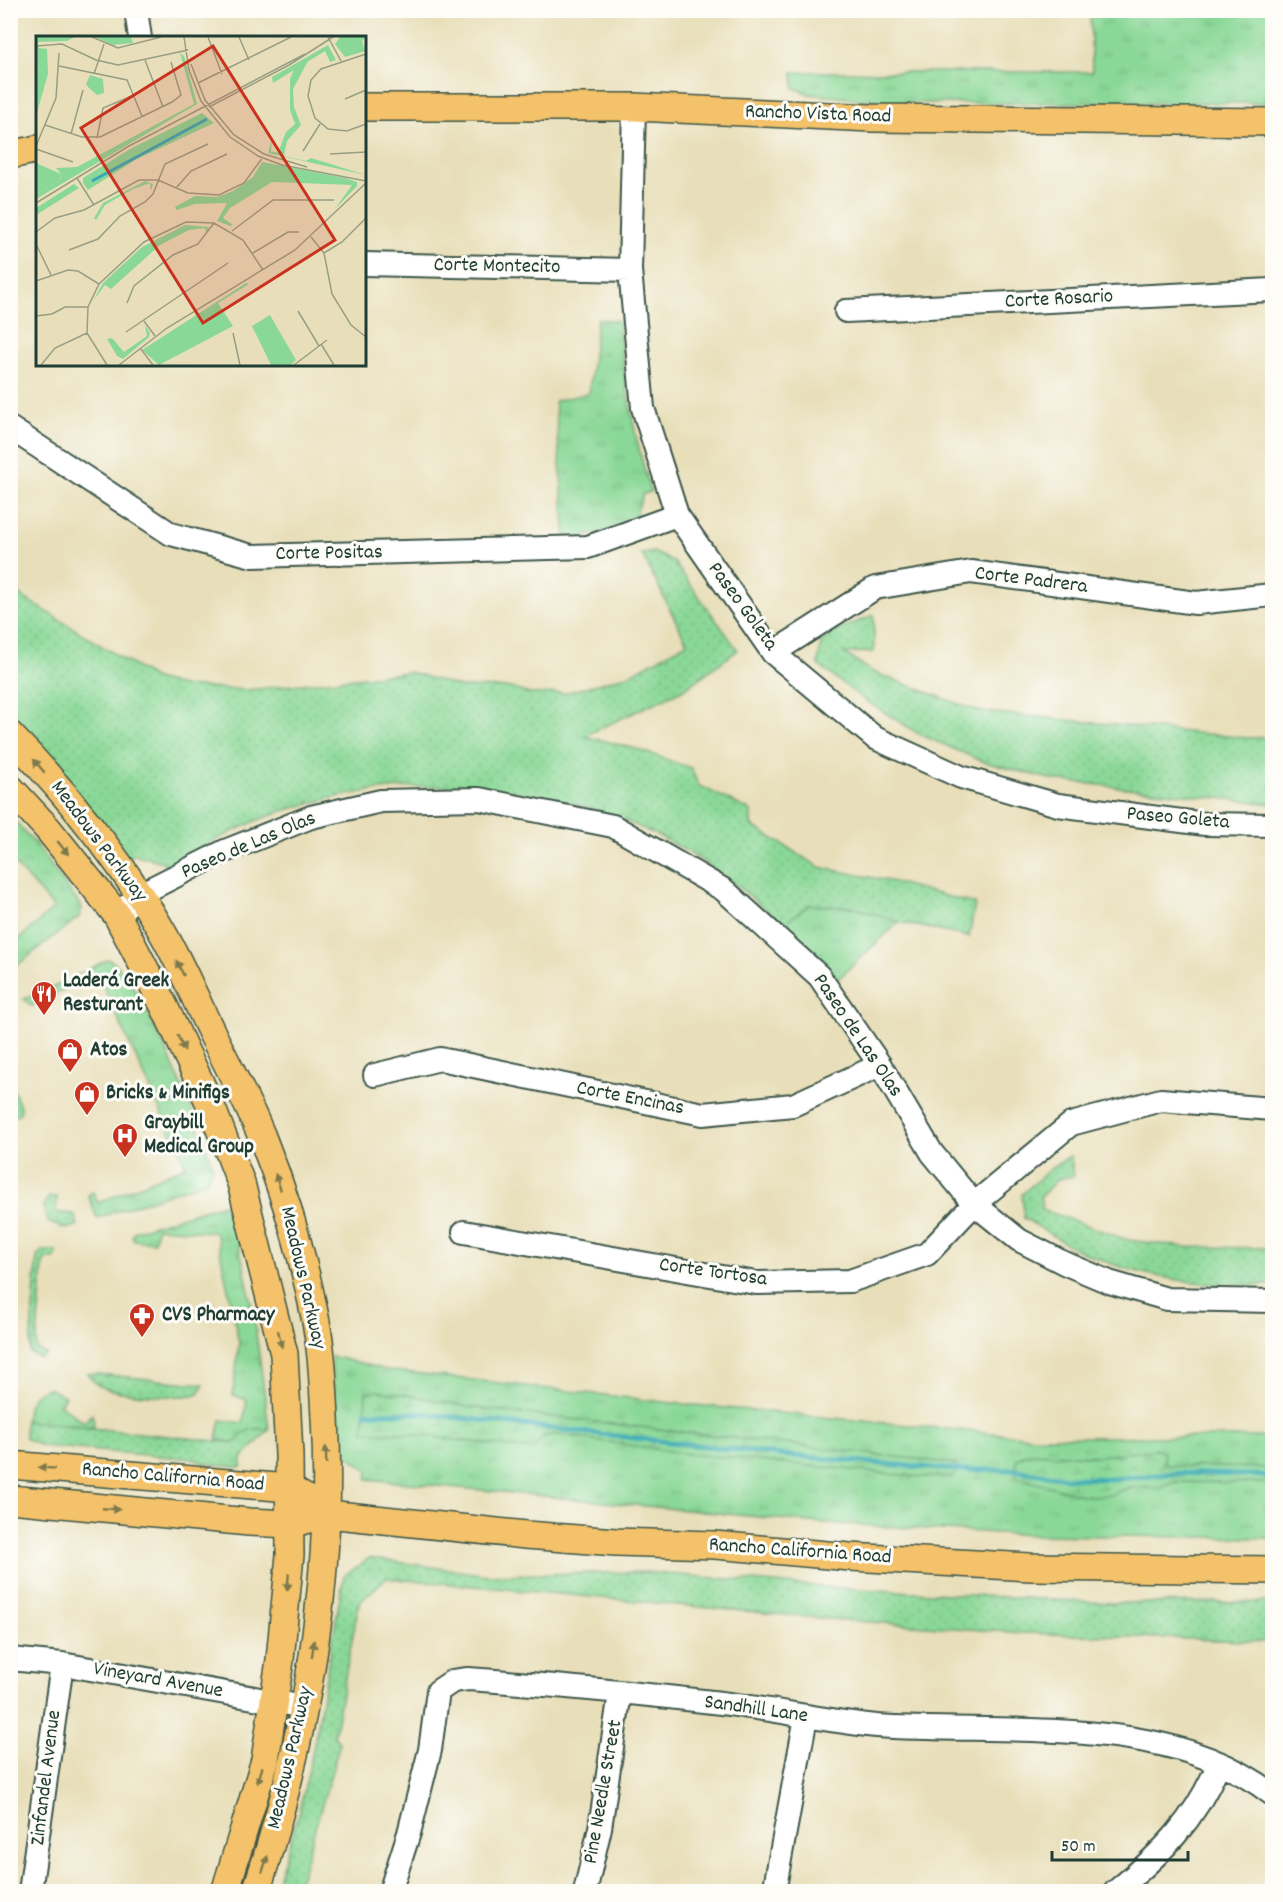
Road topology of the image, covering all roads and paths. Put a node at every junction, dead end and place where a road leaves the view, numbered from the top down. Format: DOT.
graph roads {
  1 [pos="136,10"];
  2 [pos="140,36"];
  3 [pos="366,106"];
  4 [pos="634,108"];
  5 [pos="1272,122"];
  6 [pos="36,150"];
  7 [pos="10,155"];
  8 [pos="366,264"];
  9 [pos="630,270"];
  10 [pos="1272,290"];
  11 [pos="846,311"];
  12 [pos="10,428"];
  13 [pos="677,515"];
  14 [pos="1272,595"];
  15 [pos="773,653"];
  16 [pos="10,735"];
  17 [pos="10,788"];
  18 [pos="1272,825"];
  19 [pos="140,894"];
  20 [pos="117,915"];
  21 [pos="880,1065"];
  22 [pos="375,1076"];
  23 [pos="1272,1109"];
  24 [pos="974,1204"];
  25 [pos="464,1232"];
  26 [pos="1272,1301"];
  27 [pos="10,1465"];
  28 [pos="289,1488"];
  29 [pos="10,1499"];
  30 [pos="328,1514"];
  31 [pos="290,1524"];
  32 [pos="1272,1570"];
  33 [pos="10,1659"];
  34 [pos="62,1664"];
  35 [pos="620,1693"];
  36 [pos="274,1702"];
  37 [pos="305,1707"];
  38 [pos="806,1717"];
  39 [pos="1220,1763"];
  40 [pos="1272,1794"];
  41 [pos="30,1892"];
  42 [pos="225,1892"];
  43 [pos="256,1892"];
  44 [pos="390,1892"];
  45 [pos="585,1892"];
  46 [pos="774,1892"];
  47 [pos="1115,1892"];
  1 -- 2 [label="street"];
  3 -- 4 [label="main road, Rancho Vista Road"];
  4 -- 5 [label="main road, Rancho Vista Road"];
  4 -- 9 [label="street, Paseo Goleta"];
  6 -- 7 [label="main road"];
  8 -- 9 [label="street, Corte Montecito"];
  9 -- 13 [label="street, Paseo Goleta"];
  10 -- 11 [label="street, Corte Rosario"];
  12 -- 13 [label="street, Corte Positas"];
  13 -- 15 [label="street, Paseo Goleta"];
  14 -- 15 [label="street, Corte Padrera"];
  15 -- 18 [label="street, Paseo Goleta"];
  19 -- 16 [label="main road, Meadows Parkway, one-way"];
  17 -- 20 [label="main road, Meadows Parkway, one-way"];
  19 -- 20 [label="street, Paseo de Las Olas"];
  19 -- 21 [label="street, Paseo de Las Olas"];
  30 -- 19 [label="main road, Meadows Parkway, one-way"];
  20 -- 28 [label="main road, Meadows Parkway, one-way"];
  21 -- 22 [label="street, Corte Encinas"];
  21 -- 24 [label="street, Paseo de Las Olas"];
  23 -- 24 [label="street, Corte Tortosa"];
  24 -- 25 [label="street, Corte Tortosa"];
  24 -- 26 [label="street, Paseo de Las Olas"];
  28 -- 27 [label="main road, Rancho California Road, one-way"];
  28 -- 30 [label="main road, Rancho California Road"];
  28 -- 31 [label="main road, Meadows Parkway"];
  29 -- 31 [label="main road, Rancho California Road, one-way"];
  30 -- 31 [label="main road, Rancho California Road"];
  30 -- 32 [label="main road, Rancho California Road"];
  37 -- 30 [label="main road, Meadows Parkway, one-way"];
  31 -- 36 [label="main road, Meadows Parkway, one-way"];
  33 -- 34 [label="street, Vineyard Avenue"];
  34 -- 36 [label="street, Vineyard Avenue"];
  34 -- 41 [label="street, Zinfandel Avenue"];
  35 -- 38 [label="street, Sandhill Lane"];
  35 -- 44 [label="street, Sandhill Lane"];
  35 -- 45 [label="street, Pine Needle Street"];
  36 -- 37 [label="street, Vineyard Avenue"];
  36 -- 42 [label="main road, Meadows Parkway, one-way"];
  43 -- 37 [label="main road, Meadows Parkway, one-way"];
  38 -- 39 [label="street, Sandhill Lane"];
  38 -- 46 [label="street"];
  39 -- 40 [label="street, Sandhill Lane"];
  39 -- 47 [label="street"];
}
